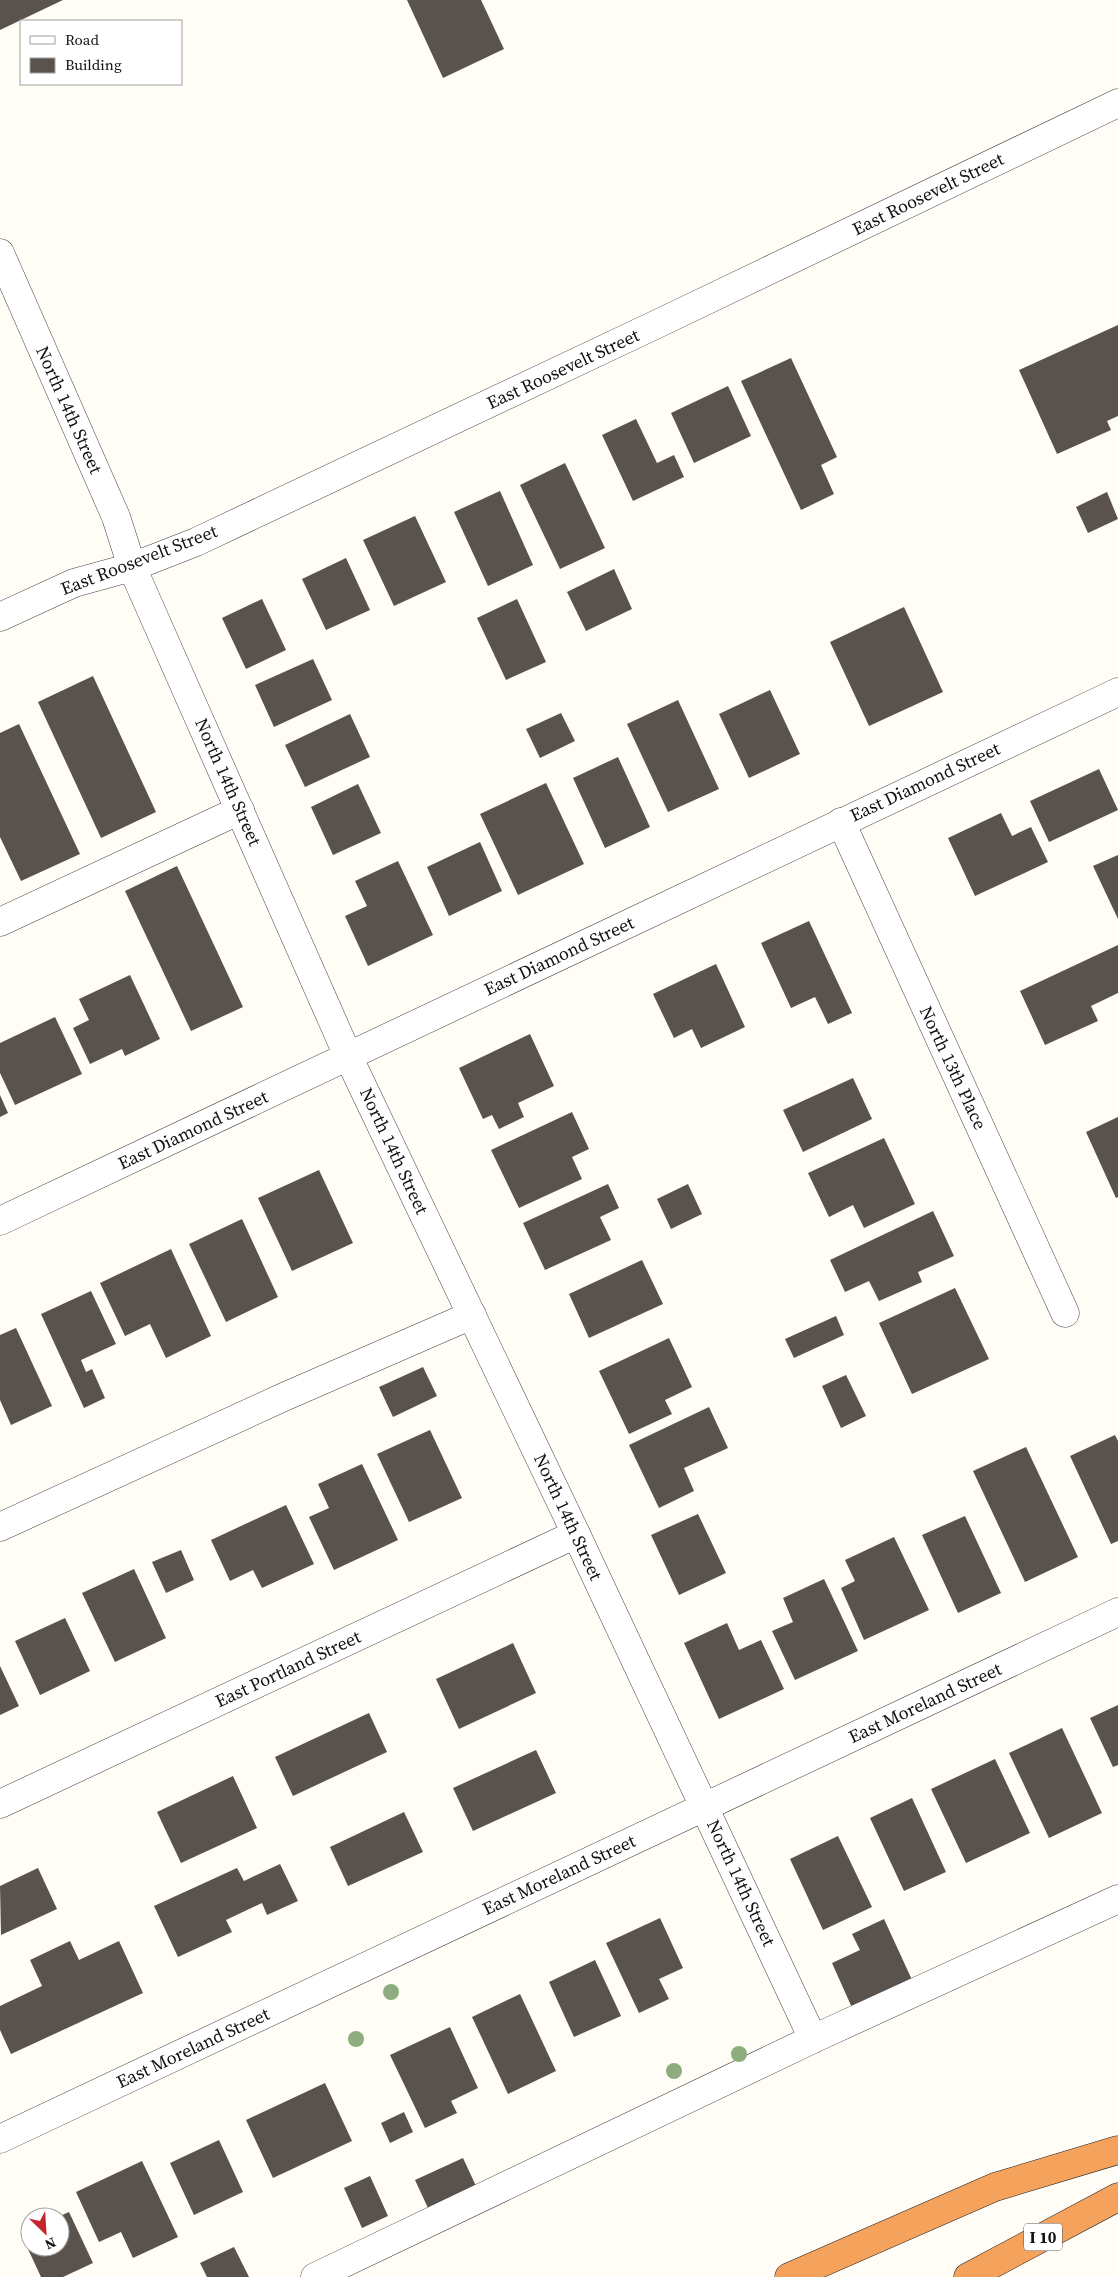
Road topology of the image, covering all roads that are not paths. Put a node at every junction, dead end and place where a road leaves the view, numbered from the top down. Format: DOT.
graph roads {
  1 [pos="1118,103"];
  2 [pos="0,253"];
  3 [pos="7,288"];
  4 [pos="132,567"];
  5 [pos="0,617"];
  6 [pos="1118,692"];
  7 [pos="240,810"];
  8 [pos="841,822"];
  9 [pos="0,922"];
  10 [pos="348,1056"];
  11 [pos="0,1221"];
  12 [pos="1065,1313"];
  13 [pos="472,1315"];
  14 [pos="0,1527"];
  15 [pos="576,1534"];
  16 [pos="1118,1612"];
  17 [pos="0,1804"];
  18 [pos="705,1806"];
  19 [pos="1118,1898"];
  20 [pos="814,2039"];
  21 [pos="0,2139"];
  22 [pos="1118,2150"];
  23 [pos="1118,2197"];
  24 [pos="315,2277"];
  25 [pos="789,2277"];
  26 [pos="968,2277"];
  1 -- 4 [label="street, East Roosevelt Street"];
  2 -- 3 [label="street, North 14th Street"];
  3 -- 4 [label="street, North 14th Street"];
  4 -- 5 [label="street, East Roosevelt Street"];
  4 -- 7 [label="street, North 14th Street"];
  6 -- 8 [label="street, East Diamond Street"];
  7 -- 9 [label="street"];
  7 -- 10 [label="street, North 14th Street"];
  8 -- 10 [label="street, East Diamond Street"];
  8 -- 12 [label="street, North 13th Place"];
  10 -- 11 [label="street, East Diamond Street"];
  10 -- 13 [label="street, North 14th Street"];
  13 -- 14 [label="street"];
  13 -- 15 [label="street, North 14th Street"];
  15 -- 17 [label="street, East Portland Street"];
  15 -- 18 [label="street, North 14th Street"];
  16 -- 18 [label="street, East Moreland Street"];
  18 -- 20 [label="street, North 14th Street"];
  18 -- 21 [label="street, East Moreland Street"];
  19 -- 20 [label="street"];
  20 -- 24 [label="street"];
  22 -- 25 [label="highway"];
  23 -- 26 [label="highway, I 10"];
}
